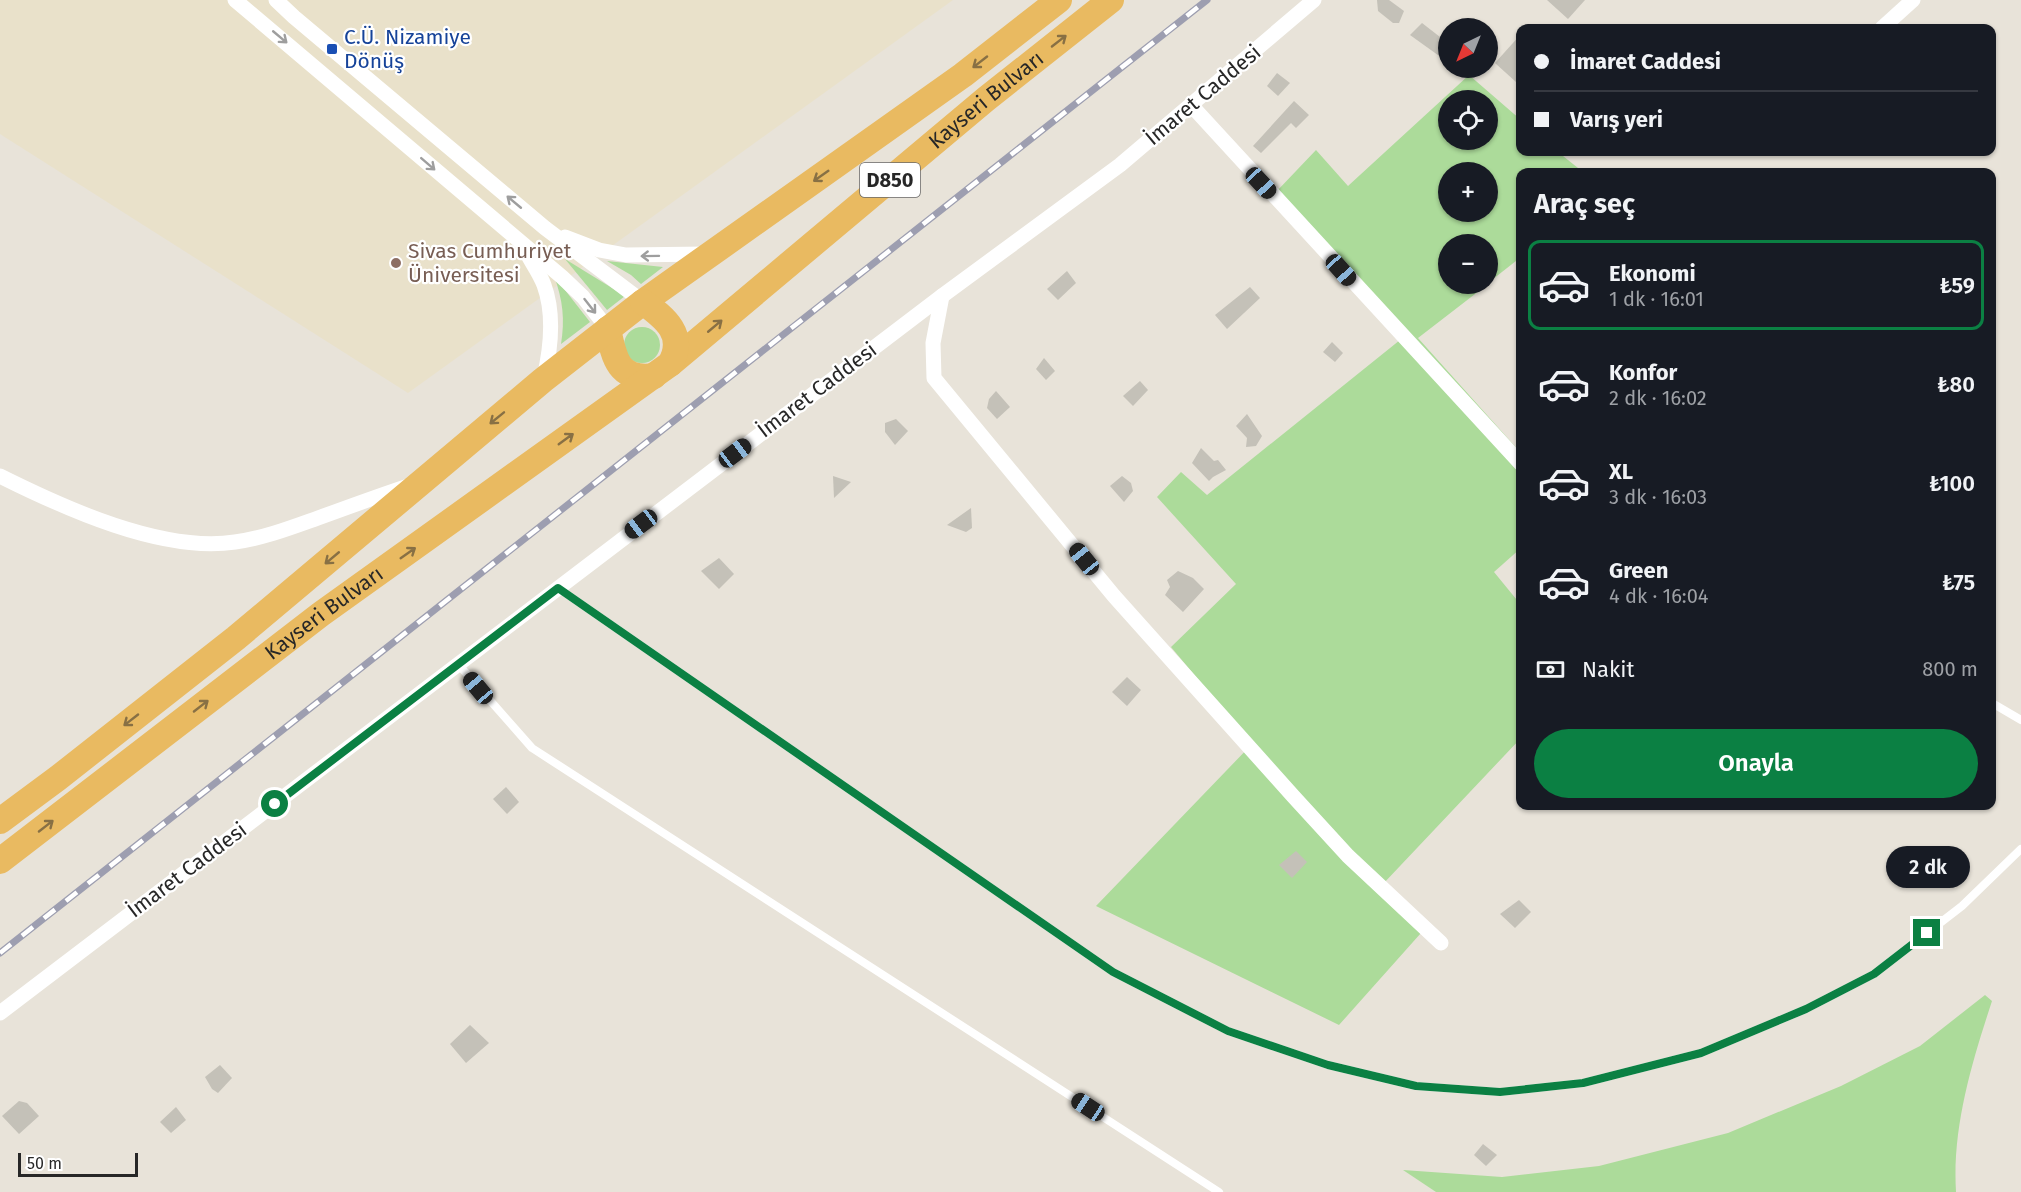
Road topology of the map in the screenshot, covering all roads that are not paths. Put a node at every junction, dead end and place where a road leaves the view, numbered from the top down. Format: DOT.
graph roads {
  1 [pos="235,0"];
  2 [pos="276,0"];
  3 [pos="1059,0"];
  4 [pos="1111,0"];
  5 [pos="1314,0"];
  6 [pos="1913,0"];
  7 [pos="1886,24"];
  8 [pos="1191,105"];
  9 [pos="545,228"];
  10 [pos="522,244"];
  11 [pos="709,254"];
  12 [pos="942,296"];
  13 [pos="643,302"];
  14 [pos="608,329"];
  15 [pos="662,370"];
  16 [pos="543,380"];
  17 [pos="1516,459"];
  18 [pos="0,476"];
  19 [pos="425,479"];
  20 [pos="558,588"];
  21 [pos="458,664"];
  22 [pos="1996,705"];
  23 [pos="2021,720"];
  24 [pos="0,821"];
  25 [pos="2021,849"];
  26 [pos="0,861"];
  27 [pos="1441,943"];
  28 [pos="0,1013"];
  29 [pos="1219,1192"];
  1 -- 10 [label="street, one-way"];
  9 -- 2 [label="street, one-way"];
  3 -- 11 [label="highway, Kayseri Bulvarı / D850, one-way"];
  15 -- 4 [label="highway, Kayseri Bulvarı / D850, one-way"];
  5 -- 8 [label="street, İmaret Caddesi"];
  6 -- 7 [label="street"];
  8 -- 12 [label="street, İmaret Caddesi"];
  8 -- 17 [label="street"];
  11 -- 9 [label="street, one-way"];
  9 -- 13 [label="street"];
  10 -- 14 [label="street, one-way"];
  10 -- 16 [label="street"];
  11 -- 13 [label="highway, Kayseri Bulvarı / D850"];
  12 -- 20 [label="street, İmaret Caddesi"];
  12 -- 27 [label="street"];
  13 -- 14 [label="highway"];
  13 -- 15 [label="highway"];
  14 -- 15 [label="highway"];
  14 -- 16 [label="highway, Kayseri Bulvarı"];
  26 -- 15 [label="highway, Kayseri Bulvarı, one-way"];
  16 -- 19 [label="highway, Kayseri Bulvarı, one-way"];
  18 -- 19 [label="street"];
  19 -- 24 [label="highway, Kayseri Bulvarı, one-way"];
  20 -- 21 [label="street, İmaret Caddesi"];
  20 -- 25 [label="lane"];
  21 -- 28 [label="street, İmaret Caddesi"];
  21 -- 29 [label="lane"];
  22 -- 23 [label="lane"];
}
